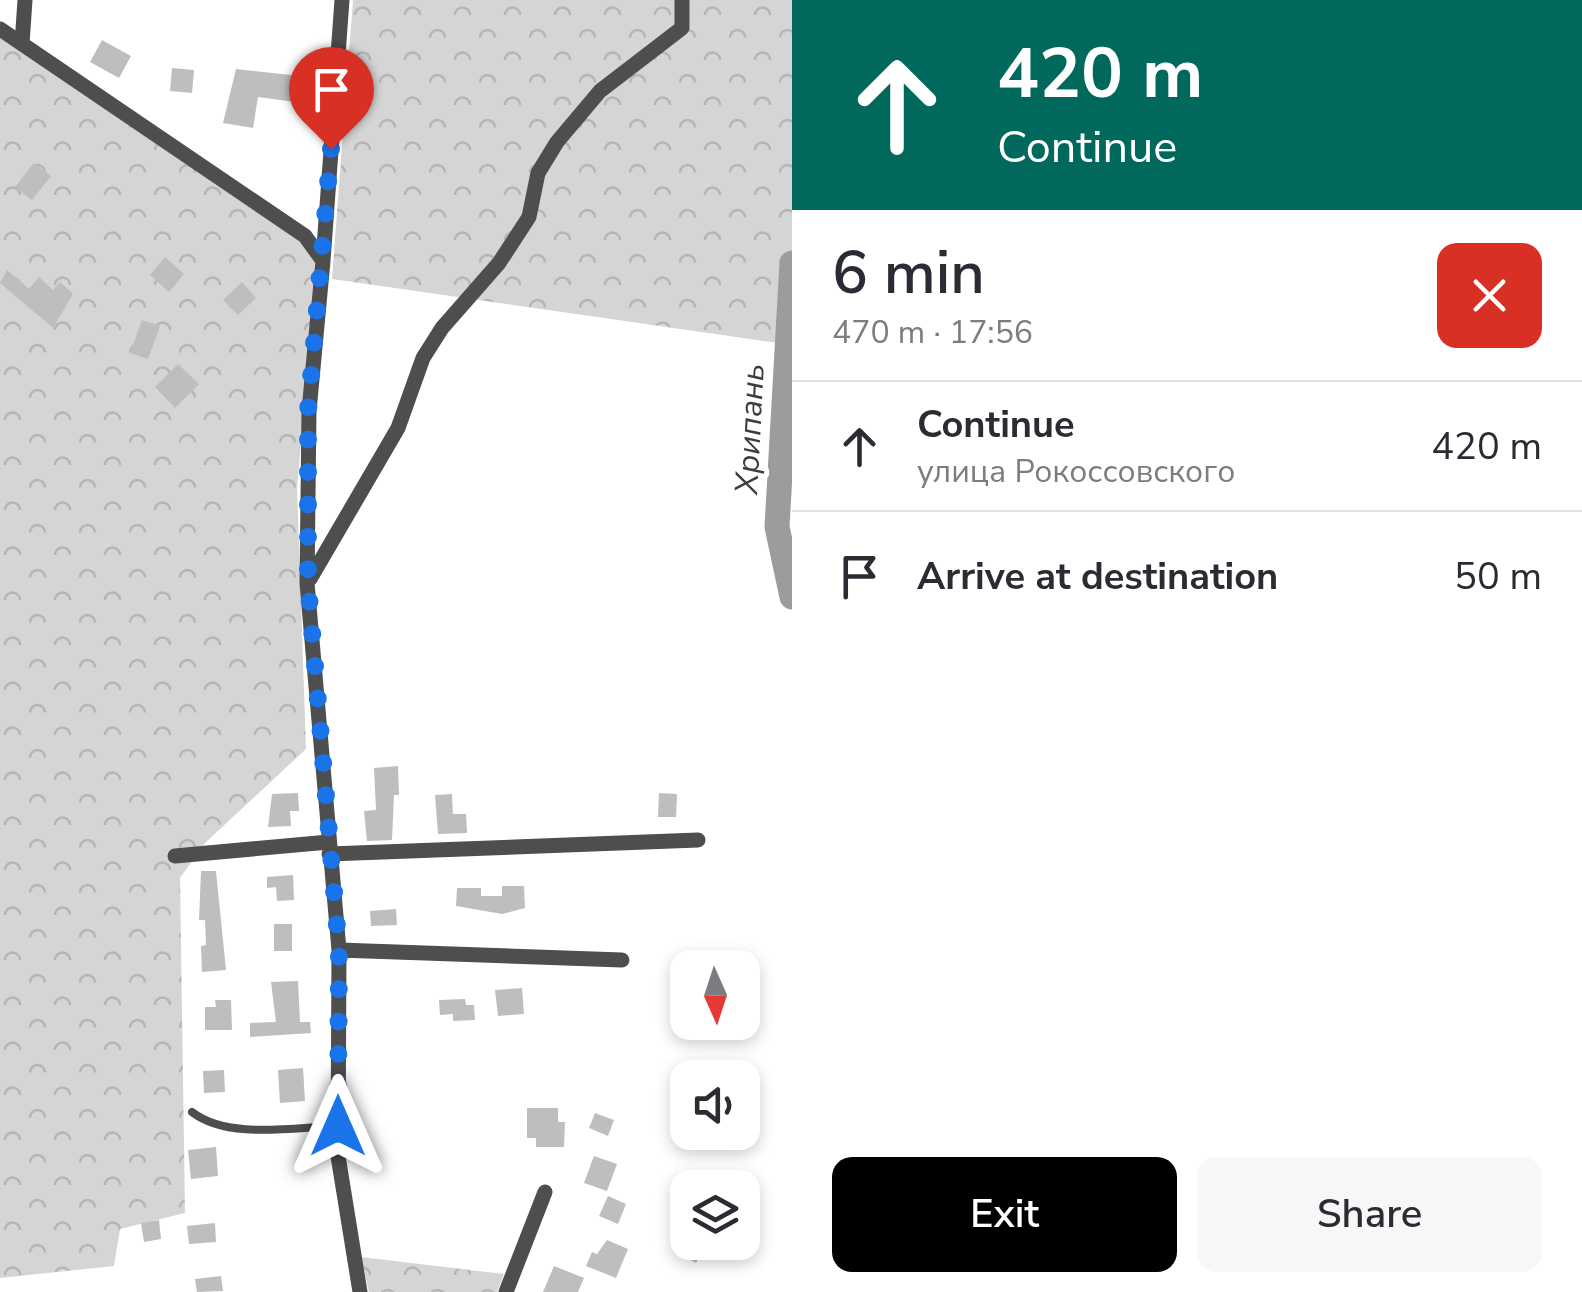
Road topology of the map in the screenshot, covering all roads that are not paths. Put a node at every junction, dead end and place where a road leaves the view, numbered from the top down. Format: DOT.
graph roads {
  1 [pos="24,0"];
  2 [pos="342,0"];
  3 [pos="682,0"];
  4 [pos="0,29"];
  5 [pos="22,44"];
  6 [pos="323,261"];
  7 [pos="308,583"];
  8 [pos="698,840"];
  9 [pos="329,848"];
  10 [pos="175,856"];
  11 [pos="339,950"];
  12 [pos="622,960"];
  13 [pos="192,1112"];
  14 [pos="338,1126"];
  15 [pos="544,1192"];
  16 [pos="360,1292"];
  17 [pos="506,1292"];
  1 -- 5 [label="street"];
  2 -- 6 [label="street"];
  3 -- 7 [label="street"];
  4 -- 5 [label="street"];
  5 -- 6 [label="street"];
  6 -- 7 [label="street"];
  7 -- 9 [label="street"];
  8 -- 9 [label="street"];
  9 -- 10 [label="street"];
  9 -- 11 [label="street"];
  11 -- 12 [label="street"];
  11 -- 14 [label="street"];
  13 -- 14 [label="lane"];
  14 -- 16 [label="street"];
  15 -- 17 [label="street"];
}
